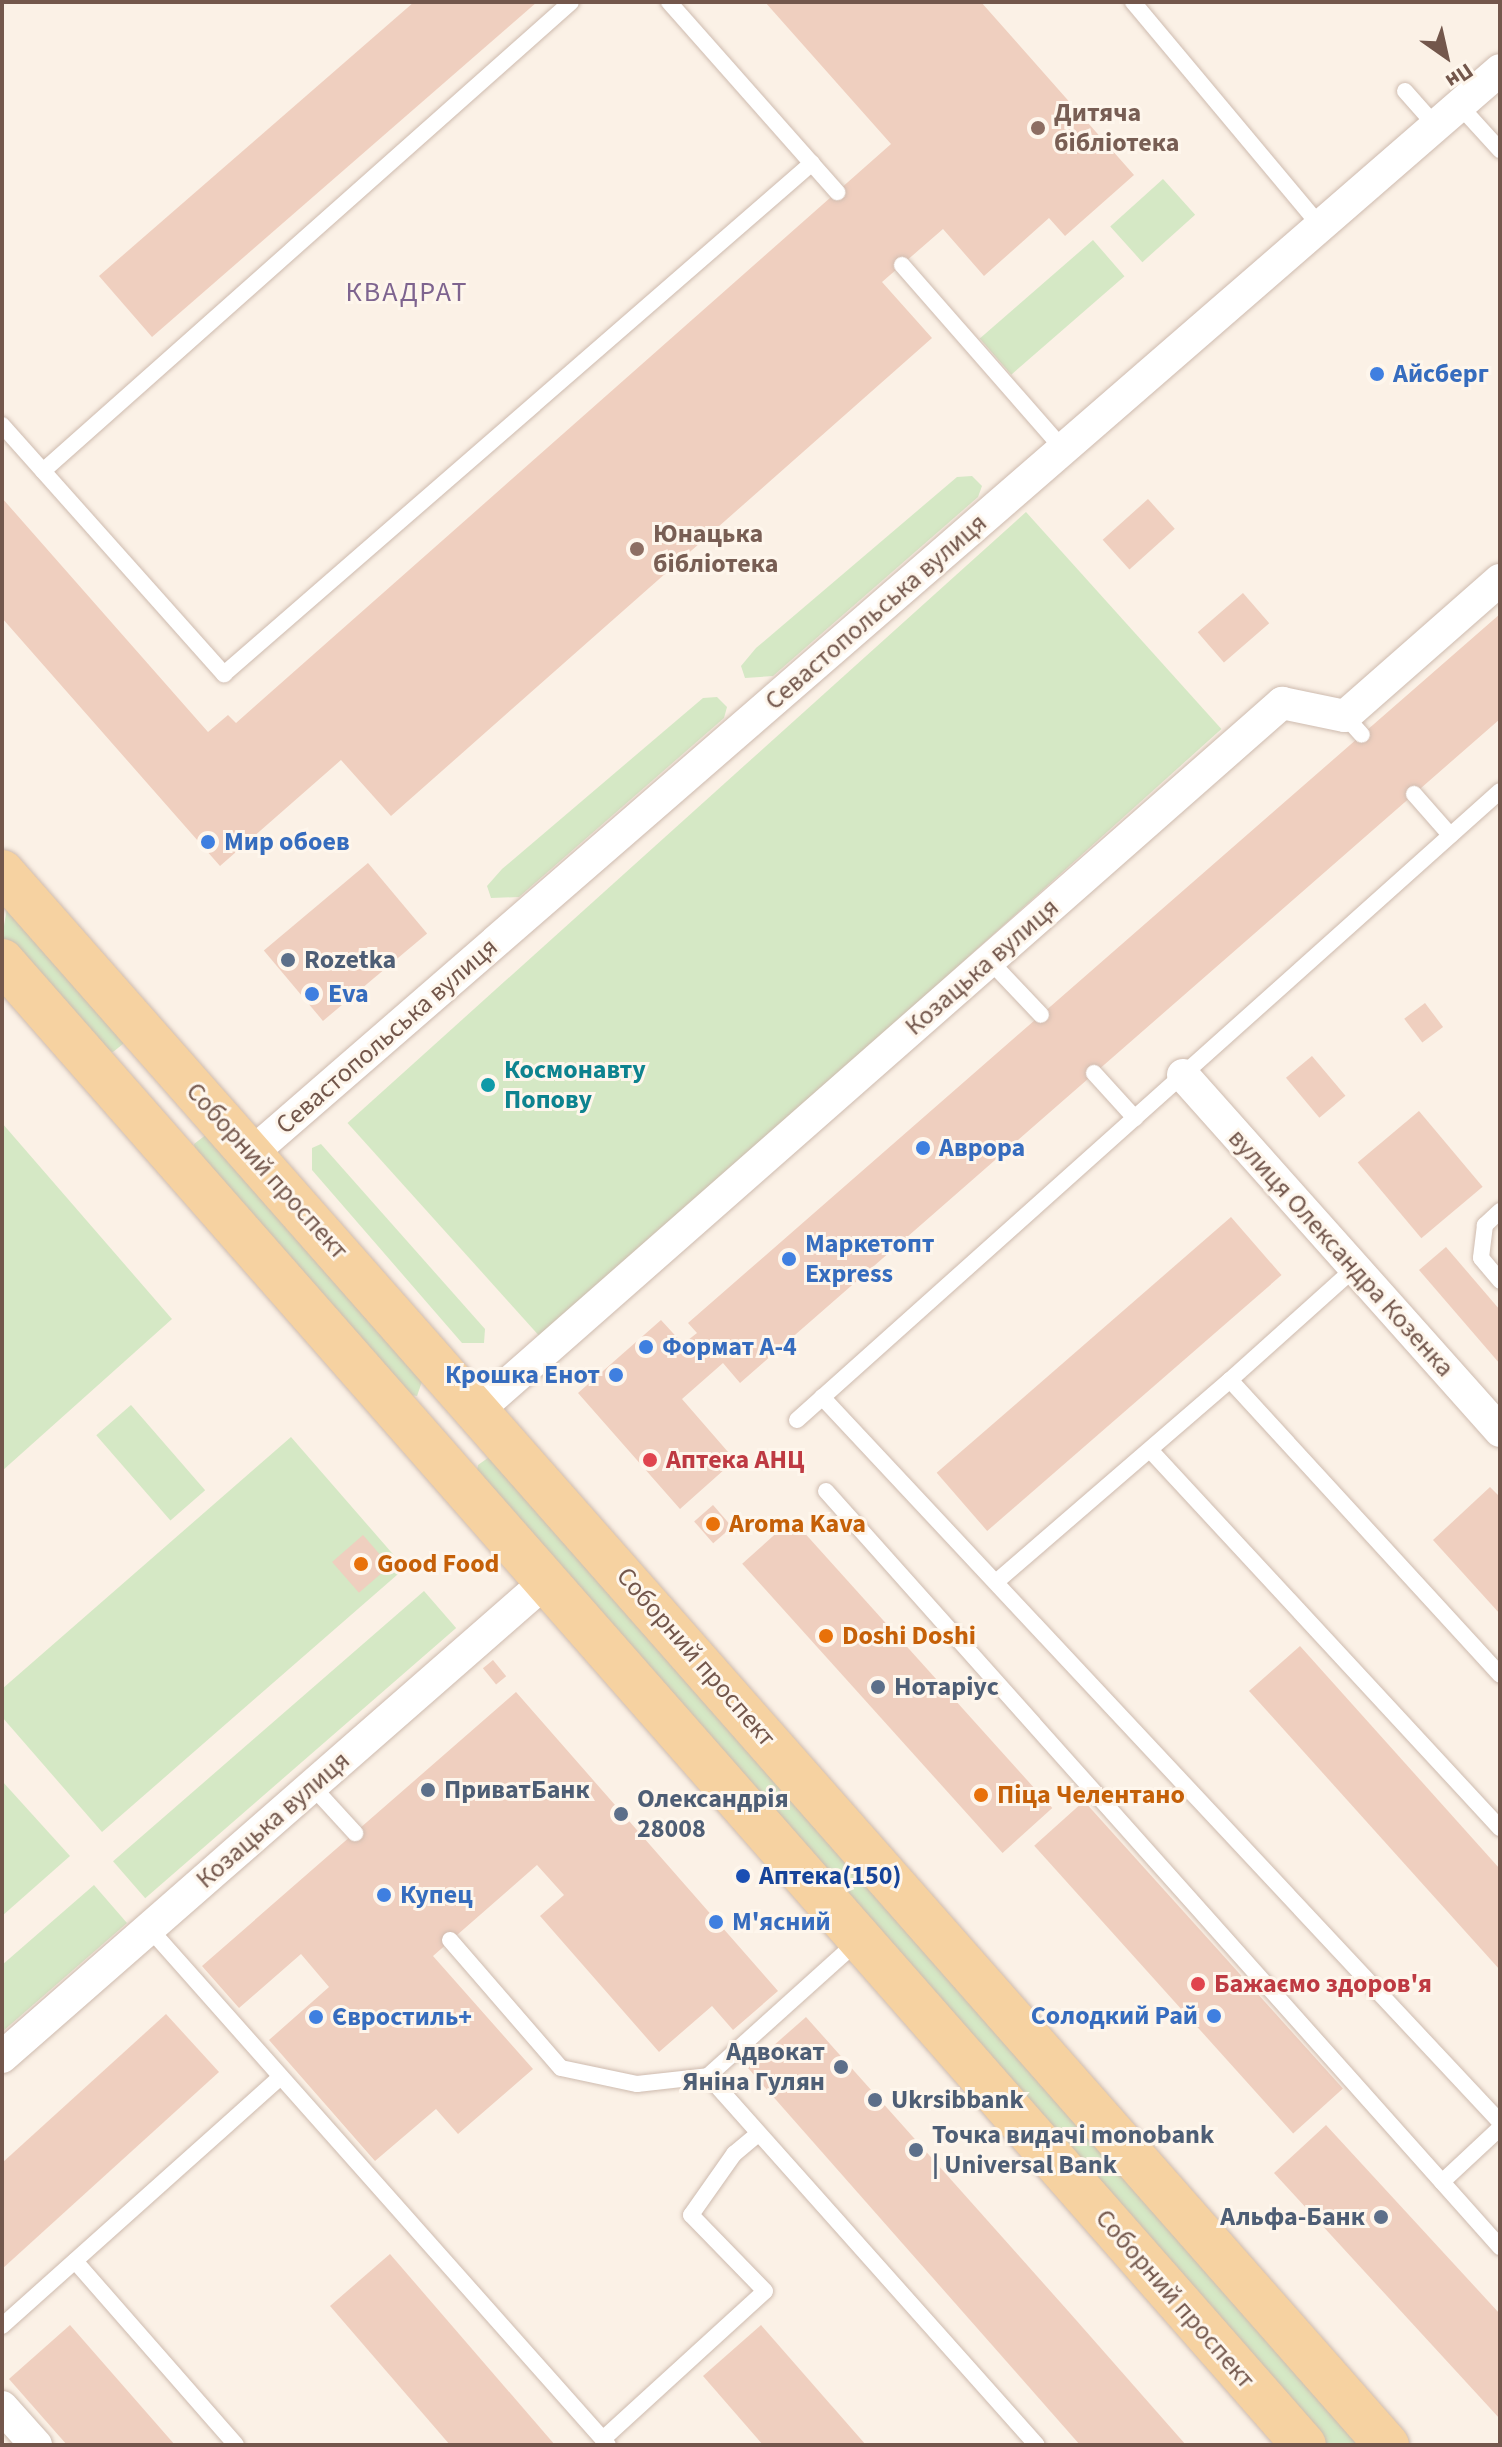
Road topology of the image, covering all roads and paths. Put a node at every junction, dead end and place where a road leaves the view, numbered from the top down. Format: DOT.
graph roads {
  1 [pos="571,2"];
  2 [pos="669,2"];
  3 [pos="1133,2"];
  4 [pos="1500,70"];
  5 [pos="1405,91"];
  6 [pos="1448,116"];
  7 [pos="1500,150"];
  8 [pos="812,163"];
  9 [pos="837,192"];
  10 [pos="1320,226"];
  11 [pos="902,265"];
  12 [pos="2,425"];
  13 [pos="1063,449"];
  14 [pos="43,471"];
  15 [pos="1500,580"];
  16 [pos="1500,791"];
  17 [pos="1414,794"];
  18 [pos="1450,835"];
  19 [pos="4,878"];
  20 [pos="990,961"];
  21 [pos="7,977"];
  22 [pos="1041,1015"];
  23 [pos="171,1062"];
  24 [pos="1094,1073"];
  25 [pos="1183,1075"];
  26 [pos="126,1102"];
  27 [pos="1135,1118"];
  28 [pos="252,1153"];
  29 [pos="1500,1211"];
  30 [pos="1355,1268"];
  31 [pos="1500,1281"];
  32 [pos="1230,1380"];
  33 [pos="822,1397"];
  34 [pos="478,1410"];
  35 [pos="797,1420"];
  36 [pos="1499,1427"];
  37 [pos="1151,1451"];
  38 [pos="430,1453"];
  39 [pos="826,1491"];
  40 [pos="996,1582"];
  41 [pos="544,1583"];
  42 [pos="1500,1675"];
  43 [pos="312,1786"];
  44 [pos="1500,1828"];
  45 [pos="355,1833"];
  46 [pos="149,1928"];
  47 [pos="450,1940"];
  48 [pos="859,1940"];
  49 [pos="2,2057"];
  50 [pos="708,2076"];
  51 [pos="279,2078"];
  52 [pos="1500,2122"];
  53 [pos="1500,2128"];
  54 [pos="758,2134"];
  55 [pos="1442,2182"];
  56 [pos="1500,2247"];
  57 [pos="75,2261"];
  58 [pos="2,2326"];
  59 [pos="2,2407"];
  60 [pos="606,2442"];
  61 [pos="36,2445"];
  62 [pos="236,2445"];
  63 [pos="1037,2445"];
  64 [pos="1304,2445"];
  65 [pos="1387,2445"];
  1 -- 14 [label="lane"];
  2 -- 8 [label="lane"];
  3 -- 10 [label="lane"];
  4 -- 6 [label="street, Севастопольська вулиця"];
  5 -- 6 [label="lane"];
  6 -- 7 [label="lane"];
  6 -- 10 [label="street, Севастопольська вулиця"];
  8 -- 9 [label="lane"];
  8 -- 14 [label="lane"];
  10 -- 13 [label="street, Севастопольська вулиця"];
  11 -- 13 [label="lane"];
  12 -- 14 [label="lane"];
  13 -- 28 [label="street, Севастопольська вулиця"];
  15 -- 20 [label="street, Козацька вулиця"];
  16 -- 18 [label="lane"];
  17 -- 18 [label="lane"];
  18 -- 25 [label="lane"];
  19 -- 23 [label="main road, Соборний проспект"];
  20 -- 22 [label="lane"];
  20 -- 34 [label="street, Козацька вулиця"];
  21 -- 26 [label="main road, Соборний проспект"];
  23 -- 26 [label="main road"];
  23 -- 28 [label="main road, Соборний проспект"];
  24 -- 27 [label="lane"];
  25 -- 27 [label="lane"];
  25 -- 30 [label="street, вулиця Олександра Козенка"];
  26 -- 38 [label="main road, Соборний проспект"];
  27 -- 33 [label="lane"];
  28 -- 34 [label="main road, Соборний проспект"];
  29 -- 31 [label="lane"];
  30 -- 32 [label="lane"];
  30 -- 36 [label="street, вулиця Олександра Козенка"];
  32 -- 37 [label="lane"];
  32 -- 42 [label="lane"];
  33 -- 35 [label="lane"];
  33 -- 40 [label="lane"];
  34 -- 38 [label="main road"];
  34 -- 65 [label="main road, Соборний проспект"];
  37 -- 40 [label="lane"];
  37 -- 44 [label="lane"];
  38 -- 41 [label="main road, Соборний проспект"];
  39 -- 55 [label="lane"];
  40 -- 52 [label="lane"];
  41 -- 43 [label="street, Козацька вулиця"];
  41 -- 48 [label="main road, Соборний проспект"];
  43 -- 45 [label="lane"];
  43 -- 46 [label="street, Козацька вулиця"];
  46 -- 49 [label="street, Козацька вулиця"];
  46 -- 51 [label="lane"];
  47 -- 50 [label="lane"];
  48 -- 50 [label="lane"];
  48 -- 64 [label="main road, Соборний проспект"];
  50 -- 54 [label="lane"];
  51 -- 57 [label="lane"];
  51 -- 60 [label="lane"];
  53 -- 55 [label="lane"];
  54 -- 60 [label="lane"];
  54 -- 63 [label="lane"];
  55 -- 56 [label="lane"];
  57 -- 58 [label="lane"];
  57 -- 62 [label="lane"];
  59 -- 61 [label="street"];
}
